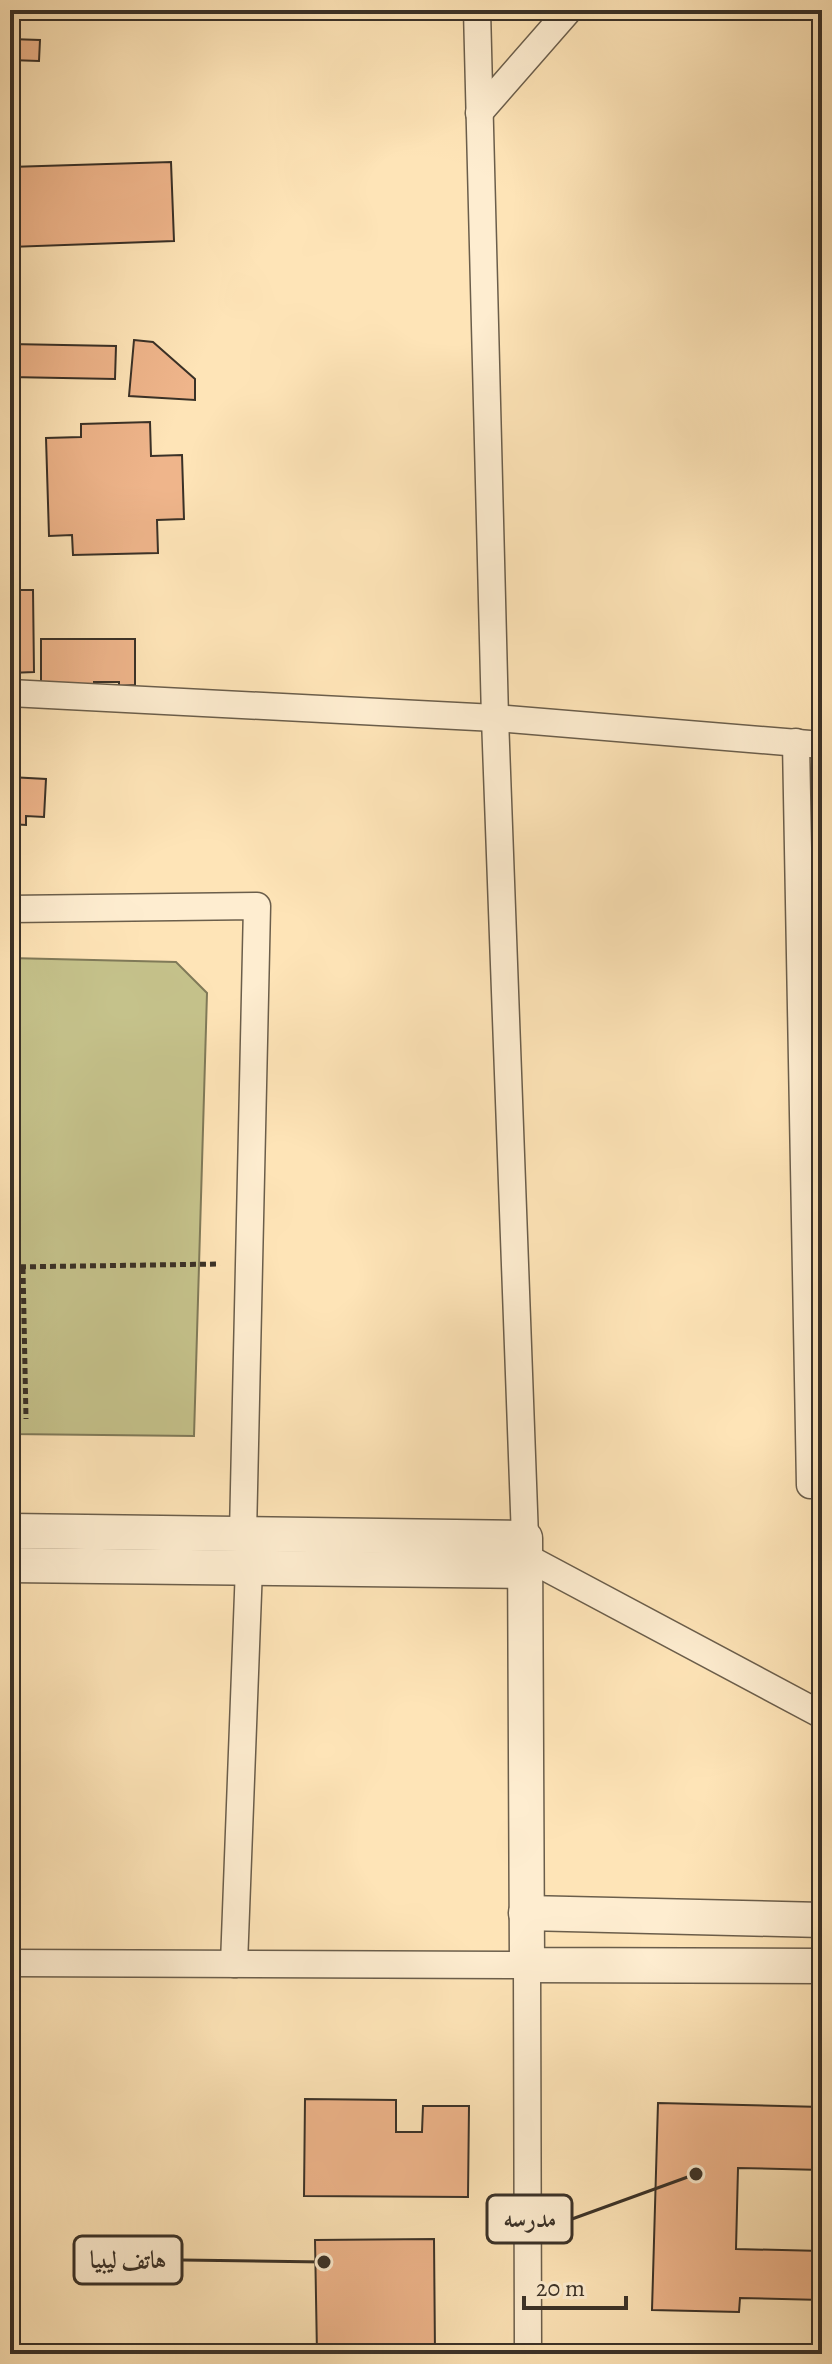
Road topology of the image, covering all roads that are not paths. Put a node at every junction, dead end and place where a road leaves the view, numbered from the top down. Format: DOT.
graph roads {
  1 [pos="477,10"];
  2 [pos="569,10"];
  3 [pos="479,113"];
  4 [pos="10,693"];
  5 [pos="495,718"];
  6 [pos="809,743"];
  7 [pos="10,909"];
  8 [pos="810,1485"];
  9 [pos="10,1531"];
  10 [pos="246,1551"];
  11 [pos="525,1555"];
  12 [pos="10,1565"];
  13 [pos="822,1715"];
  14 [pos="526,1913"];
  15 [pos="822,1920"];
  16 [pos="10,1963"];
  17 [pos="234,1964"];
  18 [pos="527,1965"];
  19 [pos="822,1966"];
  20 [pos="528,2354"];
  1 -- 3 [label="street"];
  2 -- 3 [label="street"];
  3 -- 5 [label="street"];
  4 -- 5 [label="street"];
  5 -- 6 [label="street"];
  5 -- 11 [label="street"];
  6 -- 8 [label="street"];
  7 -- 10 [label="street"];
  9 -- 10 [label="street"];
  10 -- 11 [label="street"];
  10 -- 12 [label="street"];
  10 -- 17 [label="street"];
  11 -- 13 [label="street"];
  11 -- 14 [label="street"];
  14 -- 15 [label="street"];
  14 -- 18 [label="street"];
  16 -- 17 [label="street"];
  17 -- 18 [label="street"];
  18 -- 19 [label="street"];
  18 -- 20 [label="street"];
}
